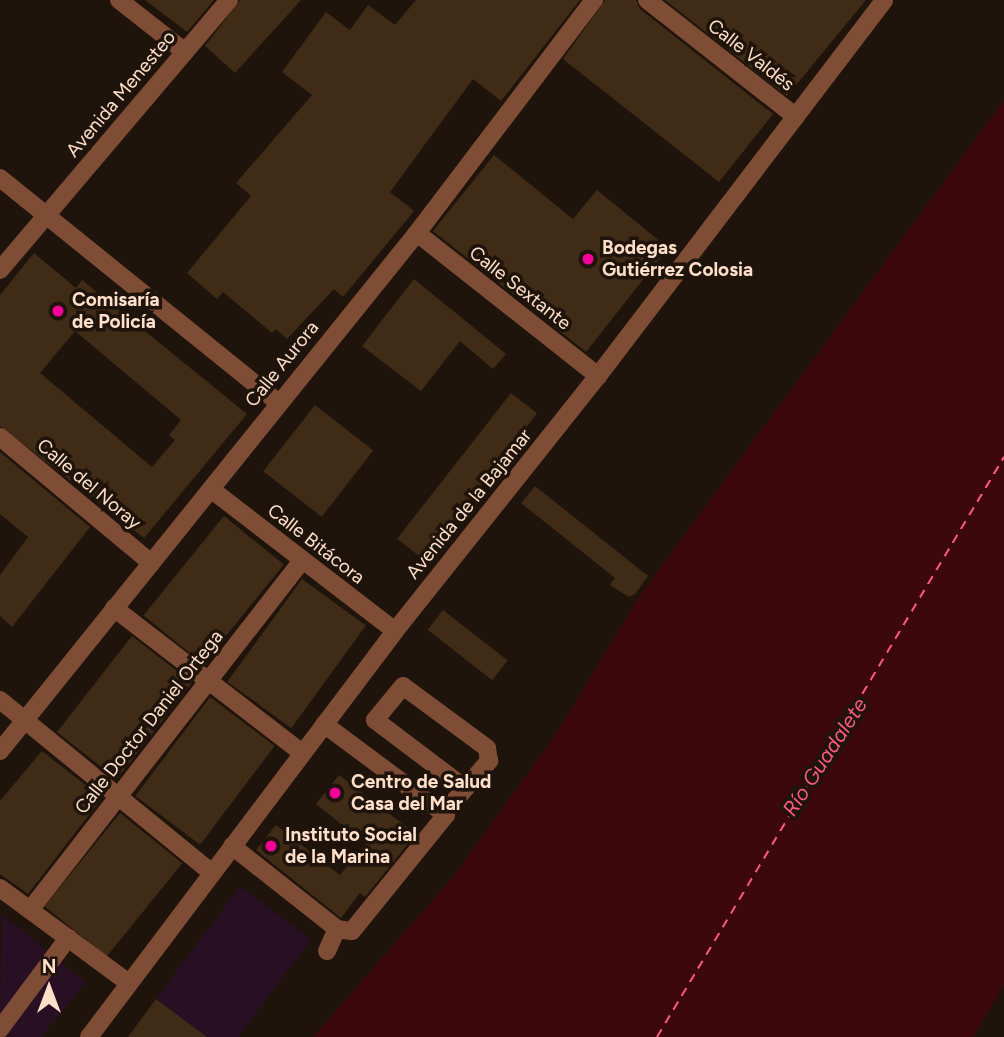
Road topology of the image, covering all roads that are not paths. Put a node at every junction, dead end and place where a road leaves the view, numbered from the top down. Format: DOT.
graph roads {
  1 [pos="118,0"];
  2 [pos="229,0"];
  3 [pos="594,0"];
  4 [pos="647,0"];
  5 [pos="884,0"];
  6 [pos="185,52"];
  7 [pos="796,117"];
  8 [pos="0,178"];
  9 [pos="46,215"];
  10 [pos="416,233"];
  11 [pos="0,270"];
  12 [pos="598,376"];
  13 [pos="278,402"];
  14 [pos="0,437"];
  15 [pos="212,490"];
  16 [pos="302,560"];
  17 [pos="151,564"];
  18 [pos="114,608"];
  19 [pos="395,631"];
  20 [pos="208,681"];
  21 [pos="0,700"];
  22 [pos="25,720"];
  23 [pos="324,724"];
  24 [pos="0,751"];
  25 [pos="302,753"];
  26 [pos="465,788"];
  27 [pos="118,796"];
  28 [pos="440,811"];
  29 [pos="232,846"];
  30 [pos="212,873"];
  31 [pos="0,888"];
  32 [pos="30,910"];
  33 [pos="337,929"];
  34 [pos="68,938"];
  35 [pos="327,951"];
  36 [pos="129,983"];
  37 [pos="0,1029"];
  38 [pos="89,1037"];
  1 -- 6 [label="street"];
  2 -- 6 [label="street, Avenida Menesteo"];
  3 -- 10 [label="street, Calle Aurora"];
  4 -- 7 [label="street, Calle Valdés"];
  5 -- 7 [label="street, Avenida de la Bajamar"];
  6 -- 9 [label="street, Avenida Menesteo"];
  7 -- 12 [label="street, Avenida de la Bajamar"];
  8 -- 9 [label="street"];
  9 -- 11 [label="street, Avenida Menesteo"];
  9 -- 13 [label="street"];
  10 -- 12 [label="street, Calle Sextante"];
  10 -- 13 [label="street, Calle Aurora"];
  12 -- 19 [label="street, Avenida de la Bajamar"];
  13 -- 15 [label="street, Calle Aurora"];
  14 -- 17 [label="street, Calle del Noray"];
  15 -- 16 [label="street, Calle Bitácora"];
  15 -- 17 [label="street, Calle Aurora"];
  16 -- 19 [label="street, Calle Bitácora"];
  16 -- 20 [label="street, Calle Doctor Daniel Ortega"];
  17 -- 18 [label="street, Calle Aurora"];
  18 -- 20 [label="street"];
  18 -- 22 [label="street, Calle Aurora"];
  19 -- 23 [label="street, Avenida de la Bajamar"];
  20 -- 25 [label="street"];
  20 -- 27 [label="street, Calle Doctor Daniel Ortega"];
  21 -- 22 [label="street"];
  22 -- 24 [label="street, Calle Aurora"];
  22 -- 27 [label="street"];
  23 -- 25 [label="street, Avenida de la Bajamar"];
  23 -- 28 [label="street"];
  25 -- 29 [label="street, Avenida de la Bajamar"];
  26 -- 26 [label="street"];
  26 -- 28 [label="street"];
  27 -- 30 [label="street"];
  27 -- 32 [label="street, Calle Doctor Daniel Ortega"];
  28 -- 33 [label="street"];
  29 -- 30 [label="street, Avenida de la Bajamar"];
  29 -- 33 [label="street"];
  30 -- 36 [label="street, Avenida de la Bajamar"];
  31 -- 32 [label="street"];
  32 -- 34 [label="street"];
  33 -- 35 [label="street"];
  34 -- 36 [label="street"];
  34 -- 37 [label="street"];
  36 -- 38 [label="street, Avenida de la Bajamar"];
}
